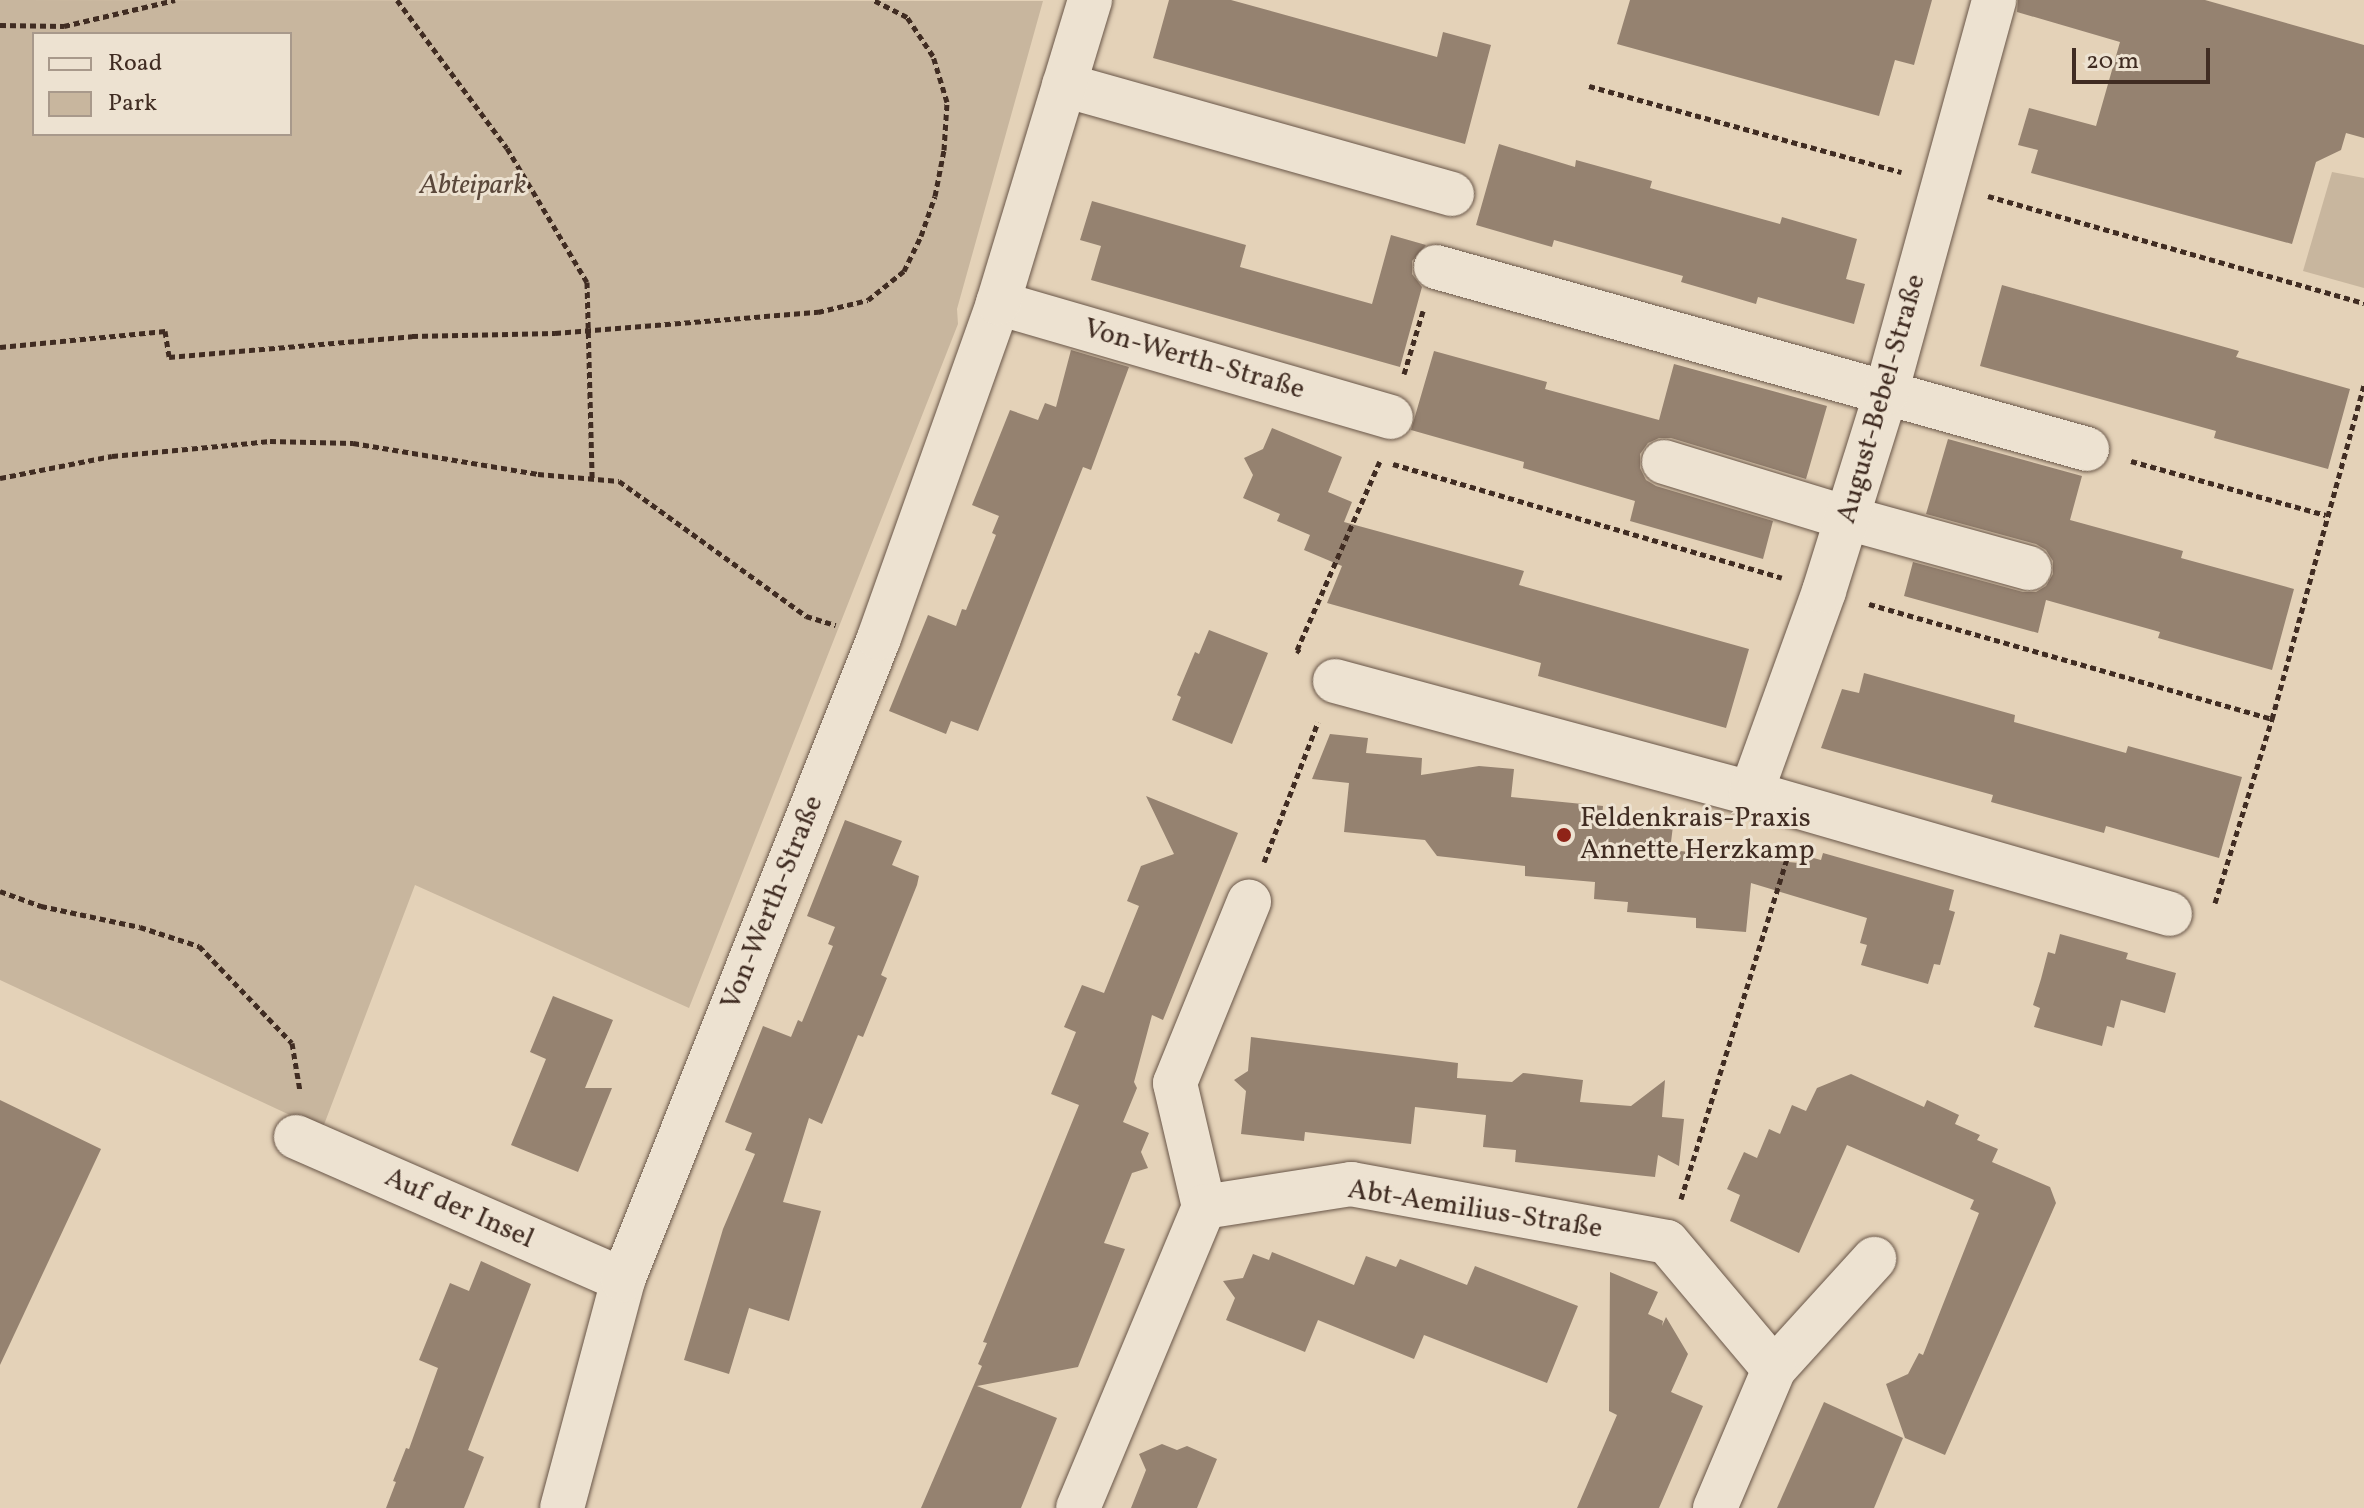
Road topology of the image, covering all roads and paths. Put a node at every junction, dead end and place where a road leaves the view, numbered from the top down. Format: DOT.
graph roads {
  1 [pos="175,0"];
  2 [pos="397,0"];
  3 [pos="874,0"];
  4 [pos="1090,0"];
  5 [pos="1994,0"];
  6 [pos="0,25"];
  7 [pos="1064,85"];
  8 [pos="1452,194"];
  9 [pos="1436,267"];
  10 [pos="998,303"];
  11 [pos="588,328"];
  12 [pos="0,347"];
  13 [pos="2364,385"];
  14 [pos="1886,393"];
  15 [pos="1391,417"];
  16 [pos="2087,449"];
  17 [pos="1380,460"];
  18 [pos="1664,462"];
  19 [pos="0,478"];
  20 [pos="592,479"];
  21 [pos="2326,515"];
  22 [pos="1847,518"];
  23 [pos="2029,568"];
  24 [pos="1824,591"];
  25 [pos="879,638"];
  26 [pos="1335,681"];
  27 [pos="2272,719"];
  28 [pos="1751,793"];
  29 [pos="1801,807"];
  30 [pos="0,891"];
  31 [pos="1249,902"];
  32 [pos="2170,914"];
  33 [pos="296,1137"];
  34 [pos="1204,1207"];
  35 [pos="1667,1242"];
  36 [pos="1874,1259"];
  37 [pos="623,1280"];
  38 [pos="1774,1369"];
  39 [pos="562,1508"];
  40 [pos="1078,1508"];
  41 [pos="1715,1508"];
  1 -- 6 [label="path"];
  2 -- 11 [label="path"];
  3 -- 11 [label="path"];
  4 -- 7 [label="street, Von-Werth-Straße"];
  5 -- 14 [label="street, August-Bebel-Straße"];
  7 -- 8 [label="street"];
  7 -- 10 [label="street, Von-Werth-Straße"];
  9 -- 14 [label="street"];
  10 -- 15 [label="street, Von-Werth-Straße"];
  10 -- 25 [label="street, Von-Werth-Straße"];
  11 -- 12 [label="path"];
  11 -- 20 [label="path"];
  13 -- 21 [label="path"];
  14 -- 16 [label="street"];
  14 -- 22 [label="street, August-Bebel-Straße"];
  16 -- 21 [label="path"];
  17 -- 24 [label="path"];
  18 -- 22 [label="street"];
  19 -- 20 [label="path"];
  20 -- 25 [label="path"];
  21 -- 27 [label="path"];
  22 -- 23 [label="street"];
  22 -- 24 [label="street, August-Bebel-Straße"];
  24 -- 27 [label="path"];
  24 -- 28 [label="street, August-Bebel-Straße"];
  25 -- 37 [label="street, Von-Werth-Straße"];
  26 -- 28 [label="street"];
  26 -- 31 [label="path"];
  27 -- 32 [label="path"];
  28 -- 29 [label="street"];
  29 -- 32 [label="street"];
  29 -- 35 [label="path"];
  30 -- 33 [label="path"];
  31 -- 34 [label="street"];
  33 -- 37 [label="street, Auf der Insel"];
  34 -- 35 [label="street, Abt-Aemilius-Straße"];
  34 -- 40 [label="street"];
  35 -- 38 [label="street"];
  36 -- 38 [label="street"];
  37 -- 39 [label="street, Von-Werth-Straße"];
  38 -- 41 [label="street"];
}
